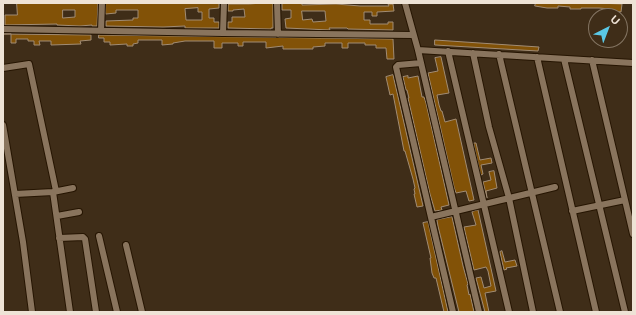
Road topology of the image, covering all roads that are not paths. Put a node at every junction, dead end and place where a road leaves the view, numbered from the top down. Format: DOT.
graph roads {
  1 [pos="102,3"];
  2 [pos="224,3"];
  3 [pos="277,3"];
  4 [pos="398,3"];
  5 [pos="405,3"];
  6 [pos="3,29"];
  7 [pos="101,31"];
  8 [pos="223,33"];
  9 [pos="278,34"];
  10 [pos="414,35"];
  11 [pos="418,50"];
  12 [pos="448,50"];
  13 [pos="473,53"];
  14 [pos="499,54"];
  15 [pos="537,57"];
  16 [pos="564,59"];
  17 [pos="592,60"];
  18 [pos="421,63"];
  19 [pos="633,63"];
  20 [pos="3,68"];
  21 [pos="3,125"];
  22 [pos="555,187"];
  23 [pos="73,188"];
  24 [pos="55,191"];
  25 [pos="531,193"];
  26 [pos="15,194"];
  27 [pos="509,198"];
  28 [pos="625,200"];
  29 [pos="483,204"];
  30 [pos="600,205"];
  31 [pos="454,211"];
  32 [pos="572,211"];
  33 [pos="79,212"];
  34 [pos="57,216"];
  35 [pos="431,217"];
  36 [pos="633,234"];
  37 [pos="99,236"];
  38 [pos="59,238"];
  39 [pos="126,245"];
  40 [pos="32,312"];
  41 [pos="70,312"];
  42 [pos="96,312"];
  43 [pos="118,312"];
  44 [pos="142,312"];
  45 [pos="453,312"];
  46 [pos="479,312"];
  47 [pos="509,312"];
  48 [pos="533,312"];
  49 [pos="560,312"];
  50 [pos="596,312"];
  51 [pos="625,312"];
  1 -- 7 [label="street"];
  2 -- 8 [label="street"];
  3 -- 9 [label="street"];
  4 -- 5 [label="street"];
  5 -- 10 [label="street"];
  6 -- 7 [label="street"];
  7 -- 8 [label="street"];
  8 -- 9 [label="street"];
  9 -- 10 [label="street"];
  10 -- 11 [label="street"];
  11 -- 12 [label="street"];
  11 -- 18 [label="street"];
  12 -- 13 [label="street"];
  12 -- 29 [label="street"];
  13 -- 14 [label="street"];
  13 -- 27 [label="street"];
  14 -- 15 [label="street"];
  14 -- 25 [label="street"];
  15 -- 16 [label="street"];
  15 -- 32 [label="street"];
  16 -- 17 [label="street"];
  16 -- 30 [label="street"];
  17 -- 19 [label="street"];
  17 -- 28 [label="street"];
  18 -- 31 [label="street"];
  18 -- 35 [label="street"];
  20 -- 24 [label="street"];
  21 -- 26 [label="street"];
  22 -- 25 [label="street"];
  23 -- 24 [label="street"];
  24 -- 26 [label="street"];
  24 -- 34 [label="street"];
  25 -- 27 [label="street"];
  25 -- 49 [label="street"];
  26 -- 40 [label="street"];
  27 -- 29 [label="street"];
  27 -- 48 [label="street"];
  28 -- 30 [label="street"];
  28 -- 36 [label="street"];
  29 -- 31 [label="street"];
  29 -- 47 [label="street"];
  30 -- 32 [label="street"];
  30 -- 51 [label="street"];
  31 -- 35 [label="street"];
  31 -- 46 [label="street"];
  32 -- 50 [label="street"];
  33 -- 34 [label="street"];
  34 -- 38 [label="street"];
  35 -- 45 [label="street"];
  37 -- 43 [label="street"];
  38 -- 41 [label="street"];
  38 -- 42 [label="street"];
  39 -- 44 [label="street"];
}
